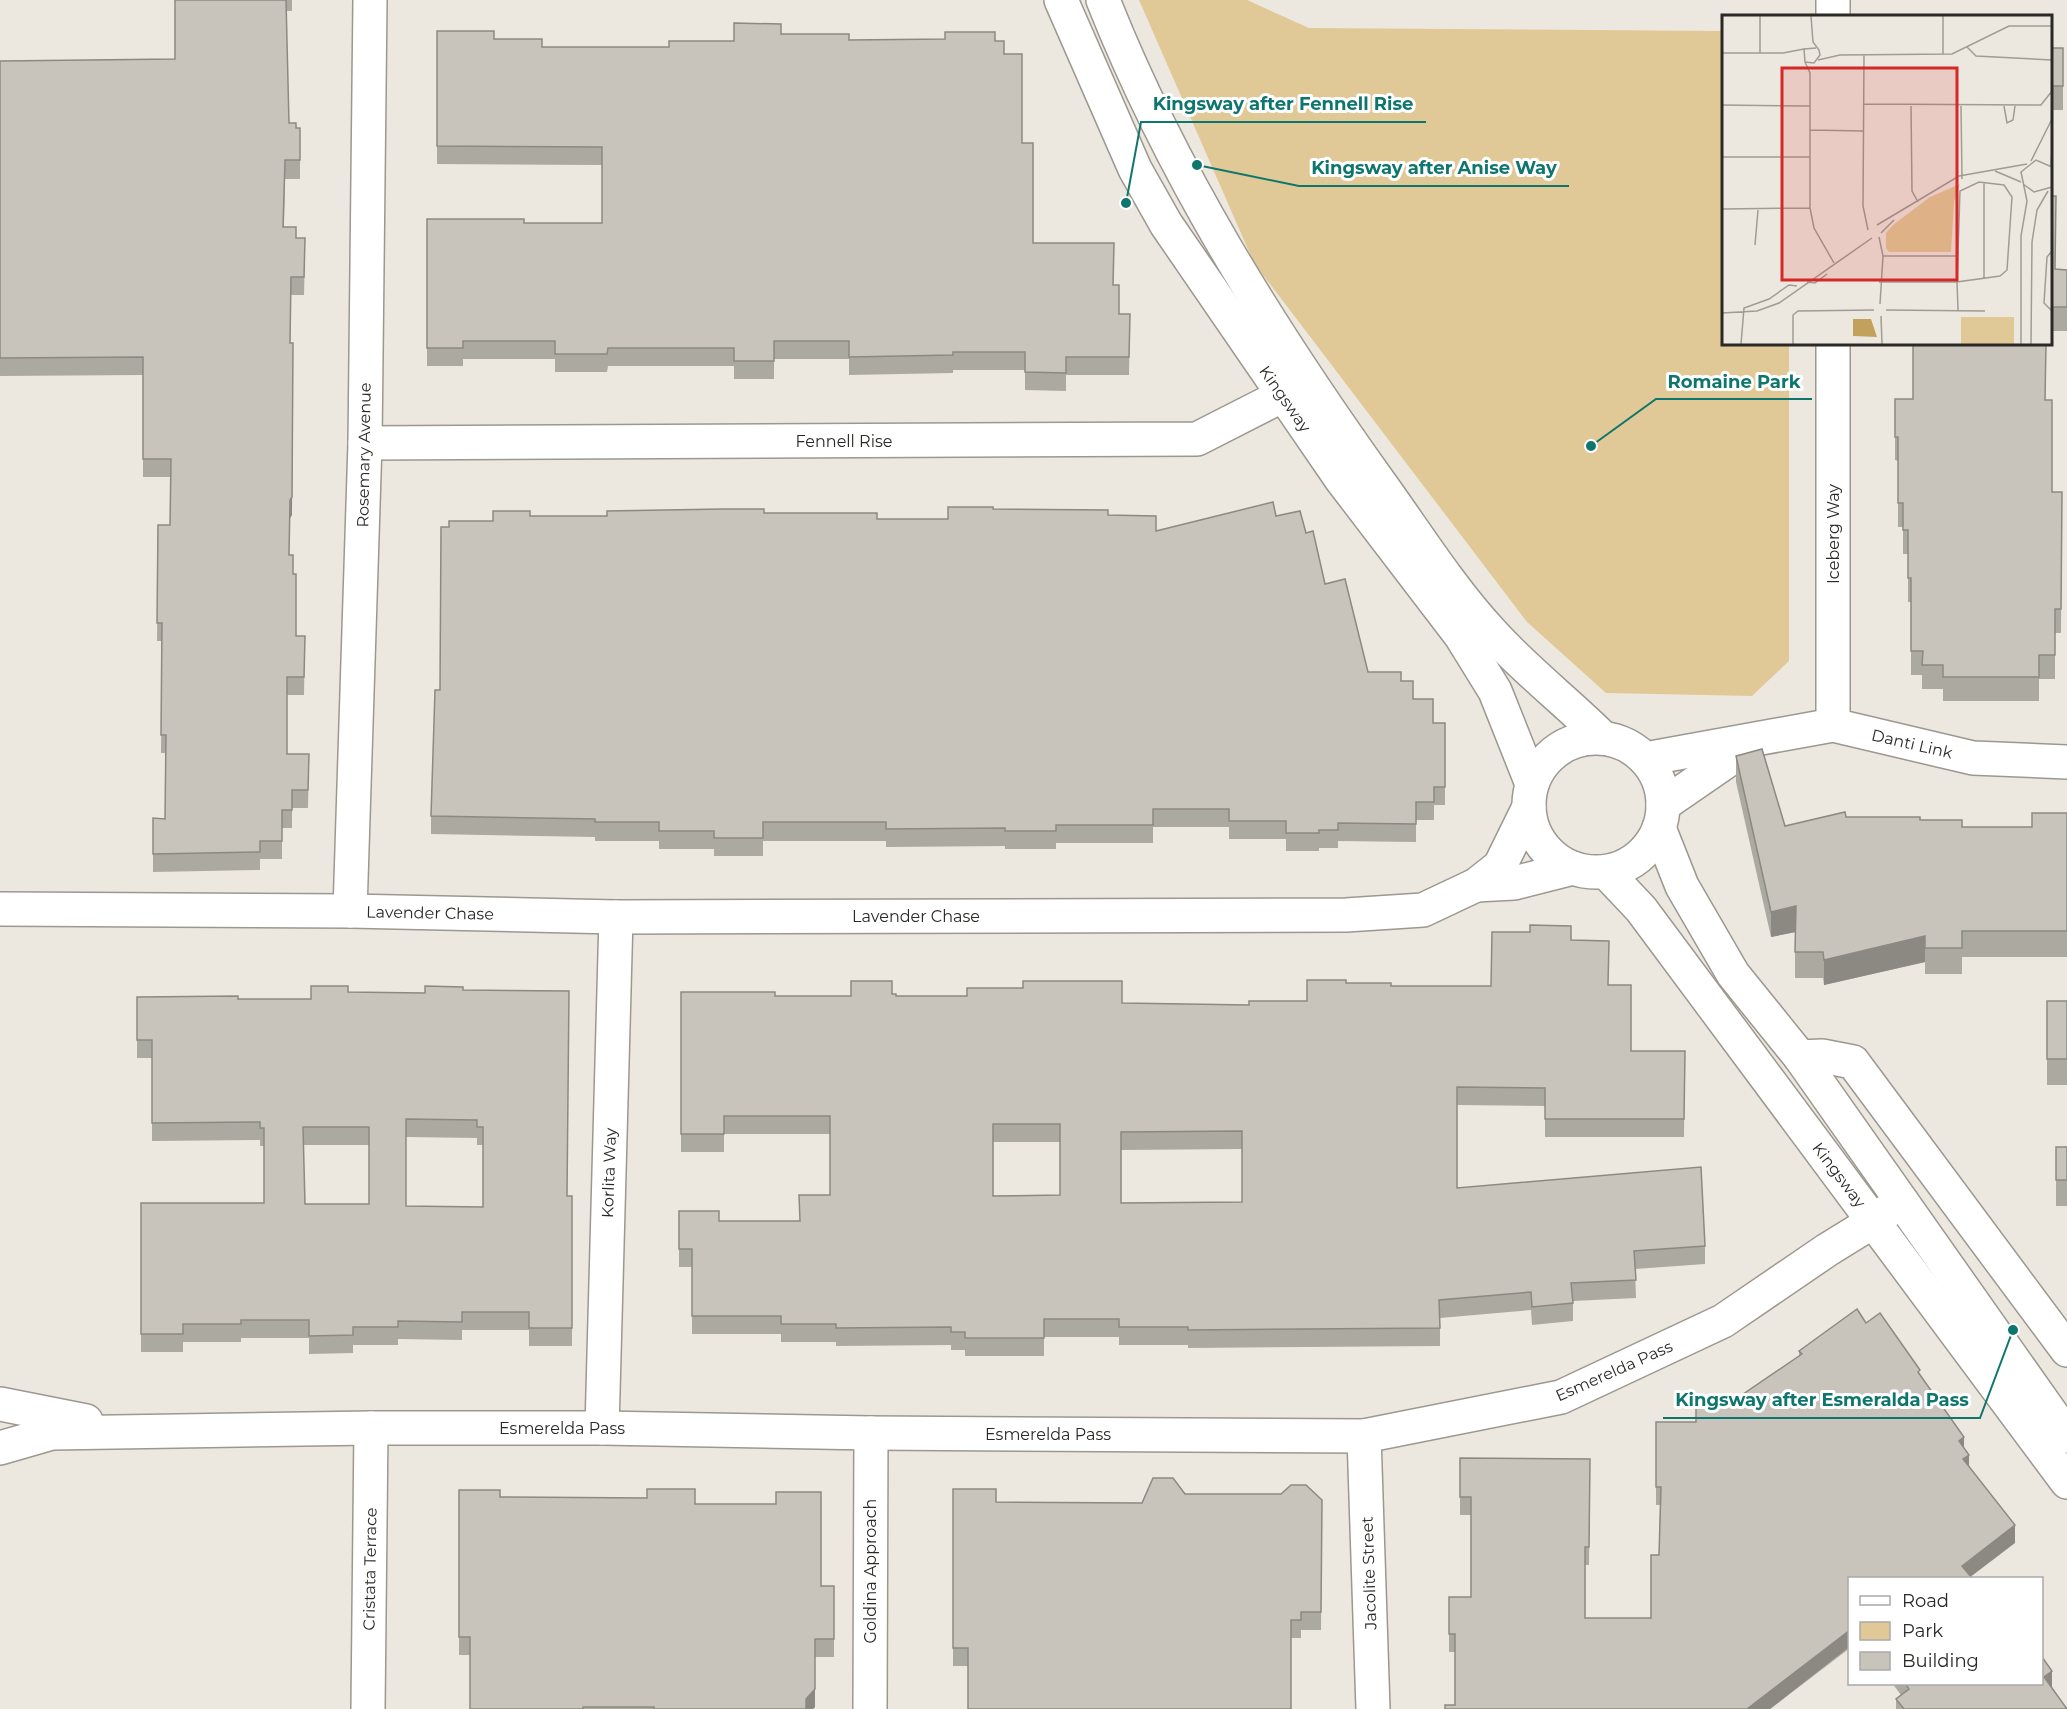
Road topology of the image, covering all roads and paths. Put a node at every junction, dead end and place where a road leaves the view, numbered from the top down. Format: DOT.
graph roads {
  1 [pos="370,0"];
  2 [pos="1061,0"];
  3 [pos="1102,0"];
  4 [pos="1833,345"];
  5 [pos="1296,389"];
  6 [pos="365,443"];
  7 [pos="1833,725"];
  8 [pos="1603,738"];
  9 [pos="1759,739"];
  10 [pos="1645,759"];
  11 [pos="2067,762"];
  12 [pos="1530,795"];
  13 [pos="1661,816"];
  14 [pos="1573,868"];
  15 [pos="1606,872"];
  16 [pos="1476,885"];
  17 [pos="0,909"];
  18 [pos="350,910"];
  19 [pos="616,917"];
  20 [pos="1800,1057"];
  21 [pos="1901,1201"];
  22 [pos="1874,1221"];
  23 [pos="2067,1350"];
  24 [pos="0,1404"];
  25 [pos="371,1428"];
  26 [pos="602,1428"];
  27 [pos="137,1432"];
  28 [pos="871,1433"];
  29 [pos="1364,1436"];
  30 [pos="2067,1437"];
  31 [pos="0,1448"];
  32 [pos="2067,1482"];
  33 [pos="368,1709"];
  34 [pos="870,1709"];
  35 [pos="1373,1709"];
  1 -- 6 [label="street, Rosemary Avenue"];
  2 -- 5 [label="street, Kingsway"];
  3 -- 5 [label="street, Kingsway"];
  4 -- 7 [label="street, Iceberg Way"];
  5 -- 6 [label="street, Fennell Rise"];
  5 -- 8 [label="street, Kingsway"];
  5 -- 12 [label="street, Kingsway"];
  6 -- 18 [label="street, Rosemary Avenue"];
  7 -- 9 [label="street, Danti Link"];
  7 -- 11 [label="street, Danti Link"];
  8 -- 10 [label="street, Kingsway"];
  8 -- 12 [label="street, Kingsway"];
  9 -- 10 [label="street, Danti Link"];
  9 -- 13 [label="street, Danti Link"];
  10 -- 13 [label="street, Kingsway"];
  12 -- 14 [label="street, Kingsway"];
  12 -- 16 [label="street, Lavender Chase"];
  13 -- 15 [label="street"];
  13 -- 20 [label="street, Kingsway"];
  14 -- 15 [label="street, Kingsway"];
  14 -- 16 [label="street, Lavender Chase"];
  15 -- 22 [label="street, Kingsway"];
  16 -- 19 [label="street, Lavender Chase"];
  17 -- 18 [label="street, Lavender Chase"];
  18 -- 19 [label="street, Lavender Chase"];
  19 -- 26 [label="street, Korlita Way"];
  20 -- 21 [label="street, Kingsway"];
  20 -- 23 [label="street"];
  21 -- 22 [label="street, Esmerelda Pass"];
  21 -- 30 [label="street, Kingsway"];
  22 -- 29 [label="street, Esmerelda Pass"];
  22 -- 32 [label="street, Kingsway"];
  24 -- 27 [label="street, Esmerelda Pass"];
  25 -- 26 [label="street, Esmerelda Pass"];
  25 -- 27 [label="street, Esmerelda Pass"];
  25 -- 33 [label="street, Cristata Terrace"];
  26 -- 28 [label="street, Esmerelda Pass"];
  27 -- 31 [label="street, Esmerelda Pass"];
  28 -- 29 [label="street, Esmerelda Pass"];
  28 -- 34 [label="street, Goldina Approach"];
  29 -- 35 [label="street, Jacolite Street"];
}
